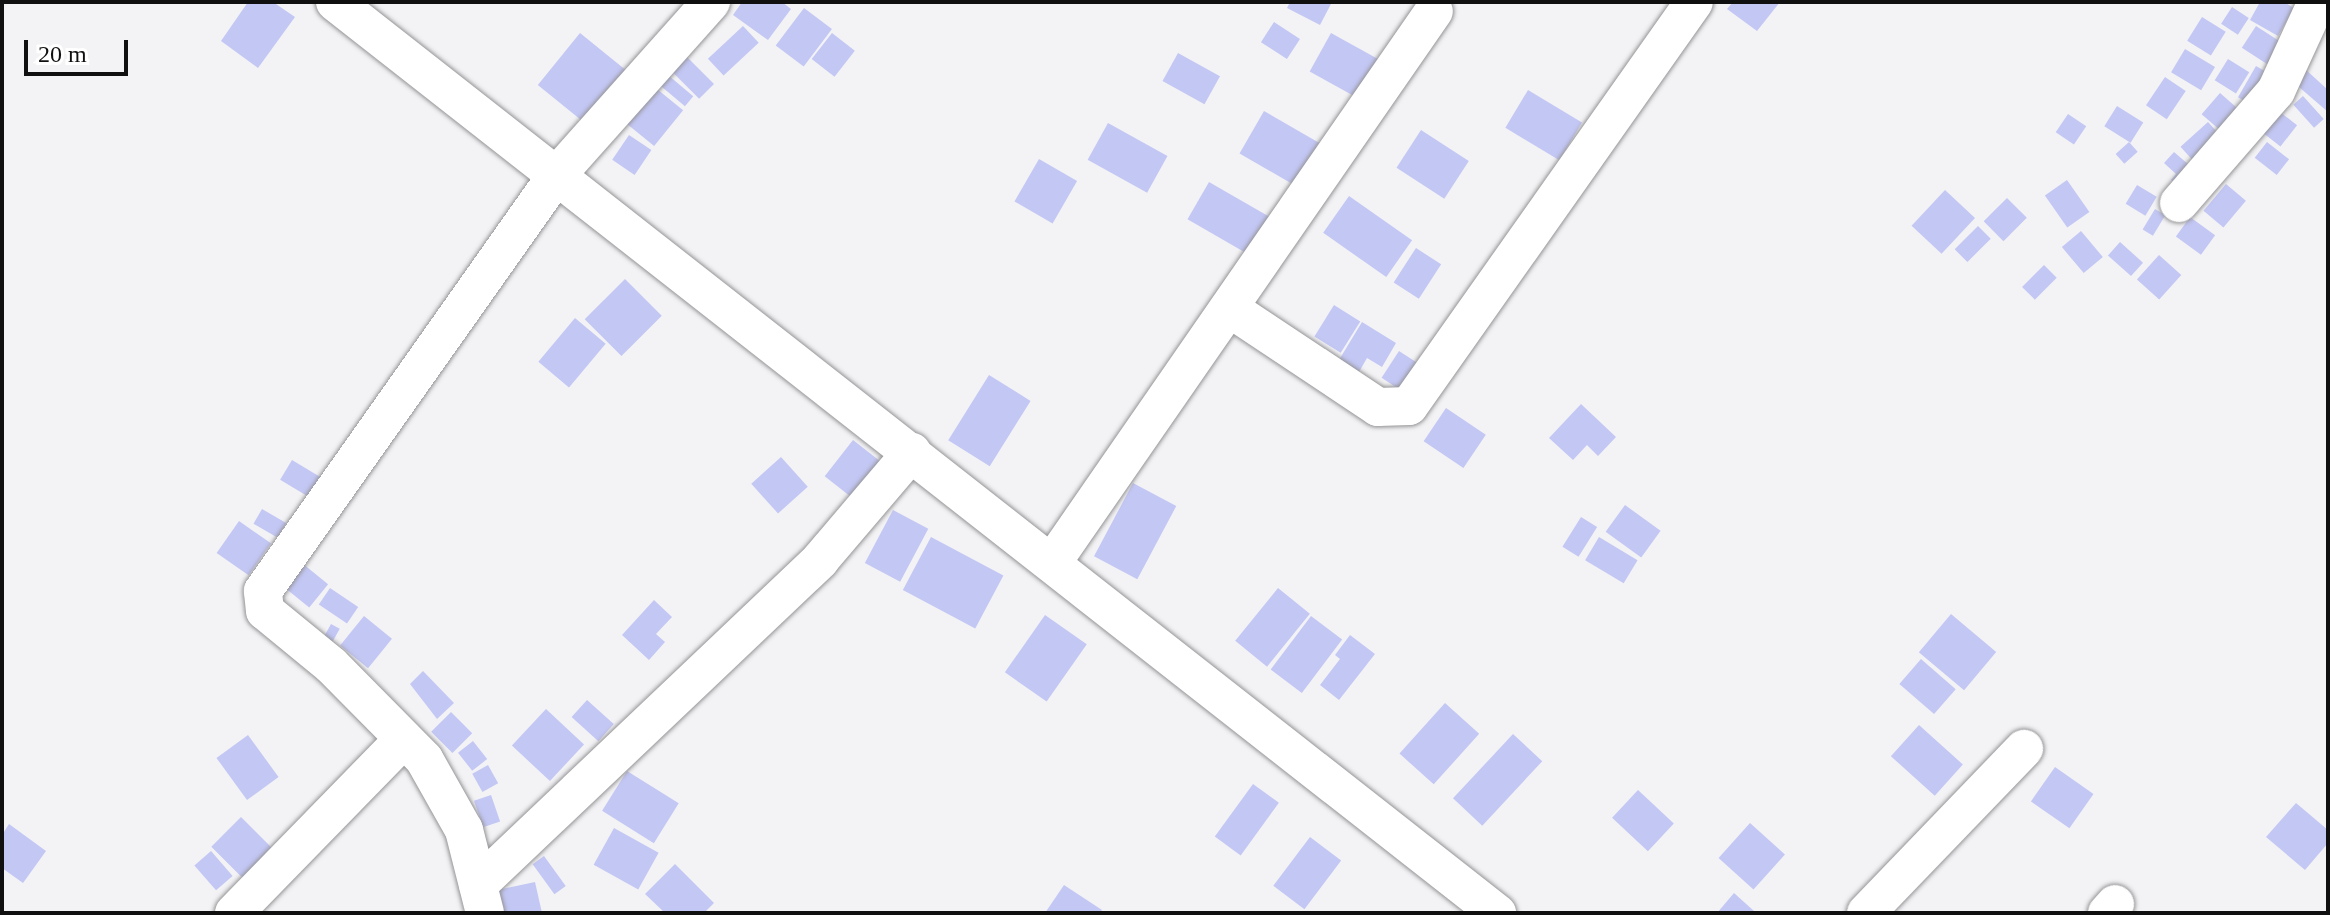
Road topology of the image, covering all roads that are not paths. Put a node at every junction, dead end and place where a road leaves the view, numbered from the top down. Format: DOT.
graph roads {
  1 [pos="335,2"];
  2 [pos="711,2"];
  3 [pos="1694,2"];
  4 [pos="2317,2"];
  5 [pos="1434,11"];
  6 [pos="556,176"];
  7 [pos="2179,203"];
  8 [pos="1229,308"];
  9 [pos="912,452"];
  10 [pos="1052,563"];
  11 [pos="404,739"];
  12 [pos="2024,749"];
  13 [pos="482,899"];
  14 [pos="234,913"];
  15 [pos="1497,913"];
  16 [pos="1866,913"];
  1 -- 6 [label="street"];
  2 -- 6 [label="street"];
  3 -- 8 [label="street"];
  4 -- 7 [label="street"];
  5 -- 8 [label="street"];
  6 -- 9 [label="street"];
  6 -- 11 [label="street"];
  8 -- 10 [label="street"];
  9 -- 10 [label="street"];
  9 -- 13 [label="street"];
  10 -- 15 [label="street"];
  11 -- 13 [label="street"];
  11 -- 14 [label="street"];
  12 -- 16 [label="street"];
}
